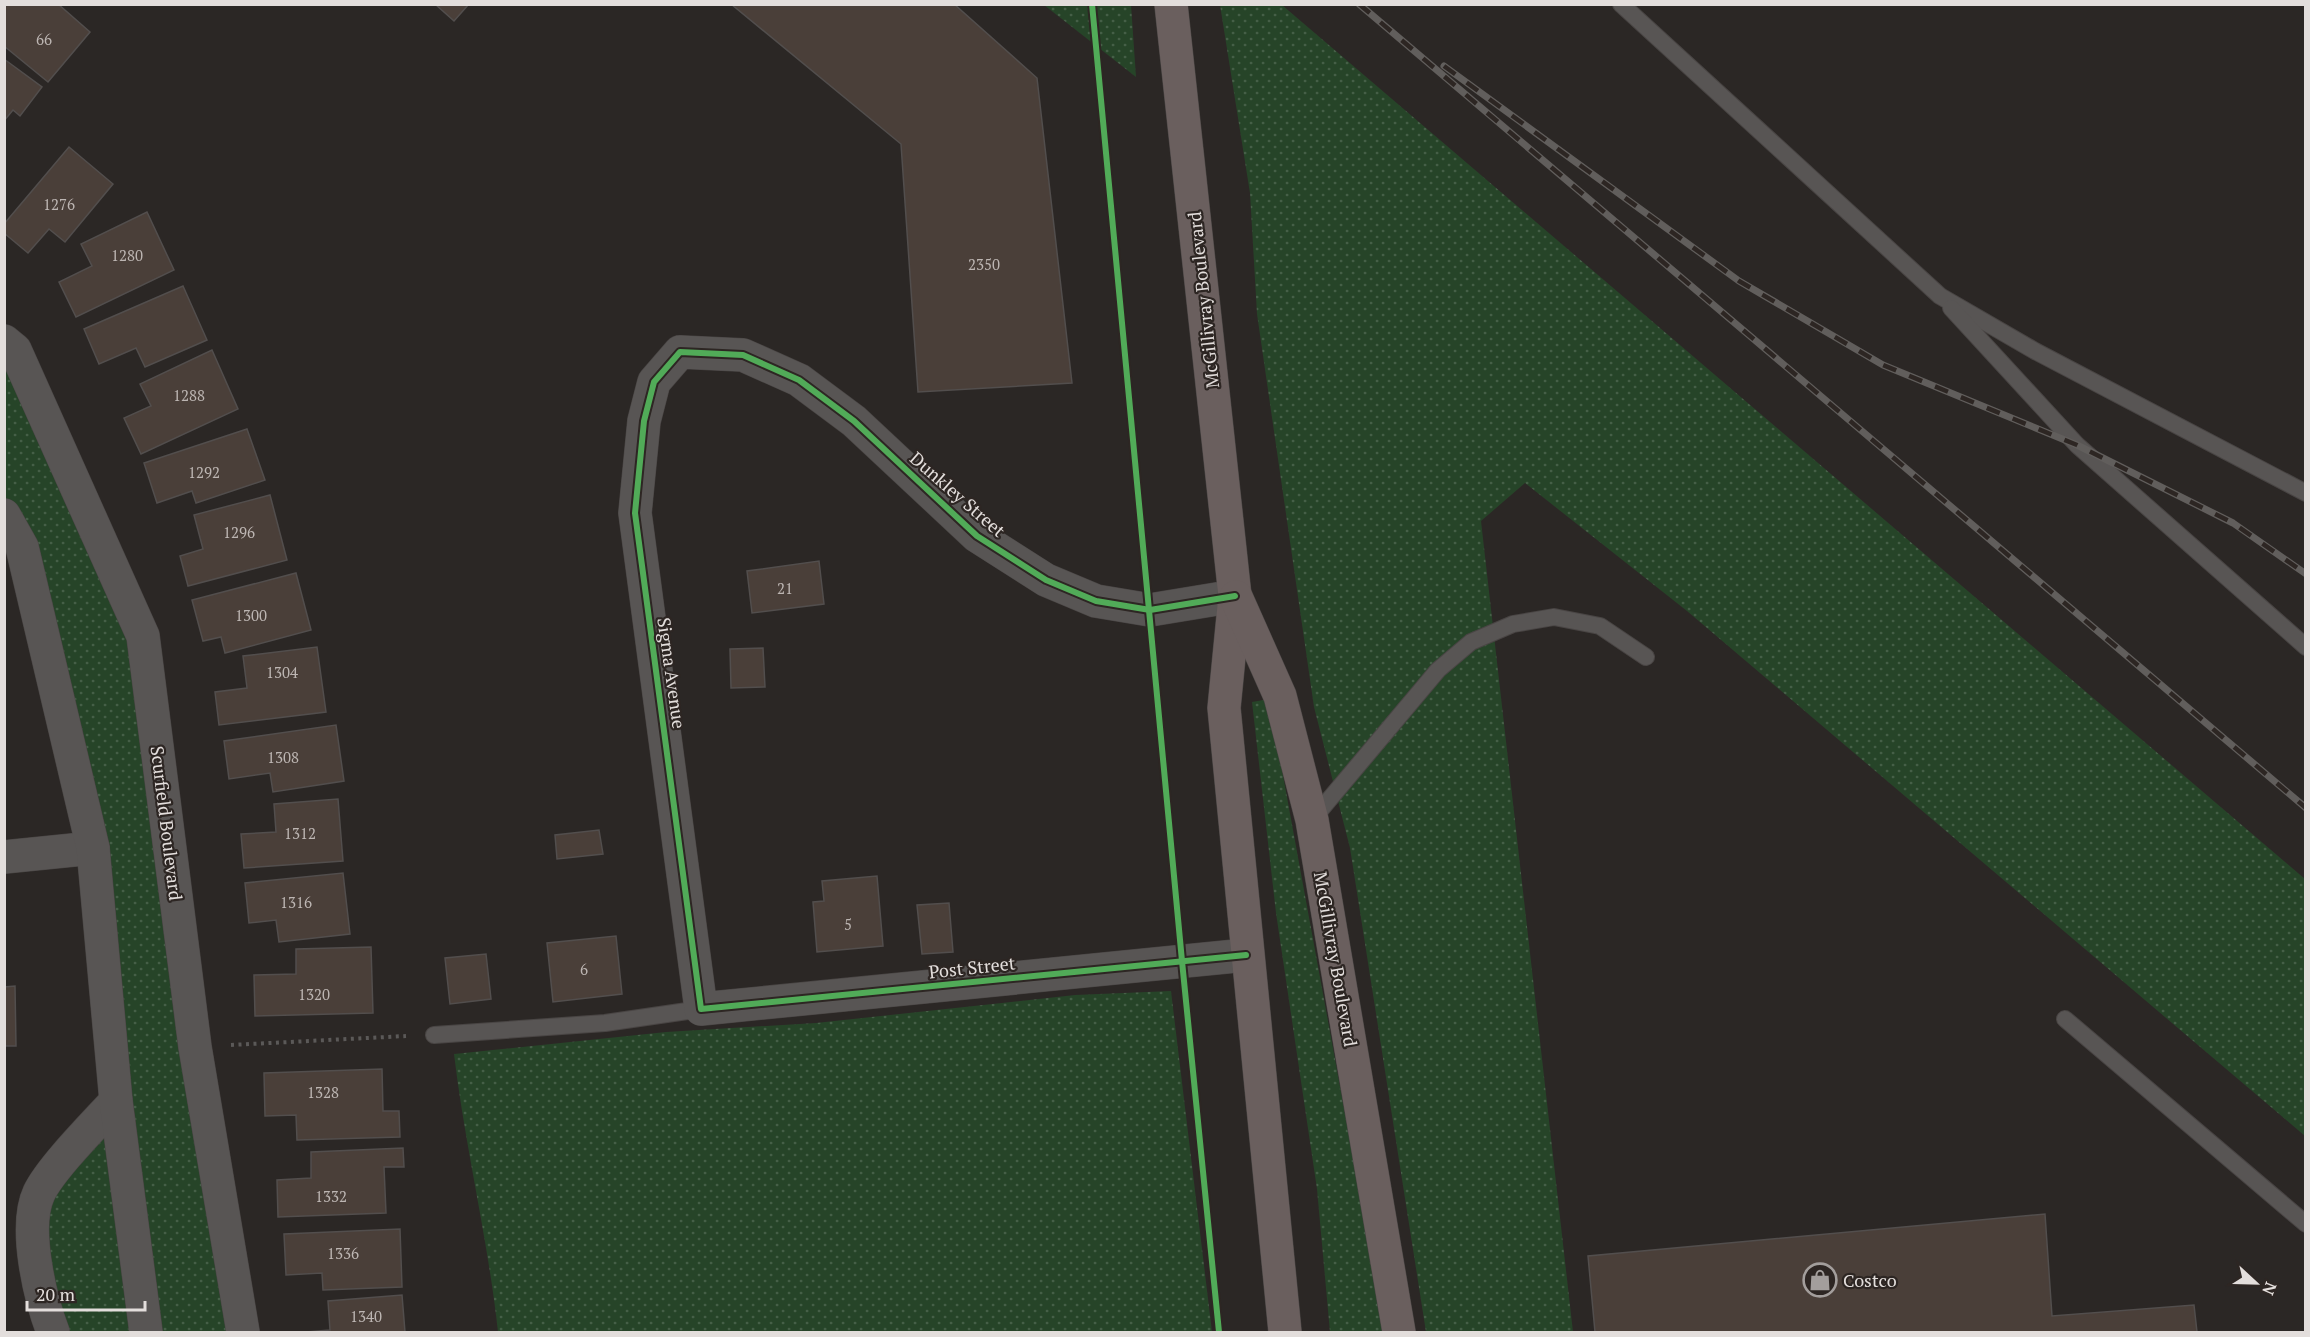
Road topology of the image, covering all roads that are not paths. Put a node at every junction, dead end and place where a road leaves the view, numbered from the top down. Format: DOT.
graph roads {
  1 [pos="1171,4"];
  2 [pos="1621,4"];
  3 [pos="1940,296"];
  4 [pos="4,341"];
  5 [pos="680,352"];
  6 [pos="2306,493"];
  7 [pos="4,515"];
  8 [pos="1235,596"];
  9 [pos="2306,647"];
  10 [pos="1646,657"];
  11 [pos="1312,820"];
  12 [pos="93,848"];
  13 [pos="4,857"];
  14 [pos="1246,955"];
  15 [pos="701,1008"];
  16 [pos="2065,1019"];
  17 [pos="434,1035"];
  18 [pos="116,1101"];
  19 [pos="2306,1224"];
  20 [pos="53,1332"];
  21 [pos="146,1332"];
  22 [pos="243,1332"];
  23 [pos="1285,1332"];
  24 [pos="1399,1332"];
  1 -- 8 [label="main road, McGillivray Boulevard"];
  2 -- 3 [label="lane"];
  3 -- 6 [label="lane"];
  3 -- 9 [label="lane"];
  4 -- 22 [label="street, Scurfield Boulevard"];
  5 -- 8 [label="street, Dunkley Street"];
  5 -- 15 [label="street, Sigma Avenue"];
  7 -- 12 [label="street"];
  8 -- 11 [label="main road, McGillivray Boulevard"];
  8 -- 14 [label="main road, McGillivray Boulevard"];
  10 -- 11 [label="lane"];
  11 -- 24 [label="main road, McGillivray Boulevard"];
  12 -- 13 [label="street"];
  12 -- 18 [label="street"];
  14 -- 15 [label="street, Post Street"];
  14 -- 23 [label="main road, McGillivray Boulevard"];
  15 -- 17 [label="lane"];
  16 -- 19 [label="lane"];
  18 -- 20 [label="street"];
  18 -- 21 [label="street"];
}
